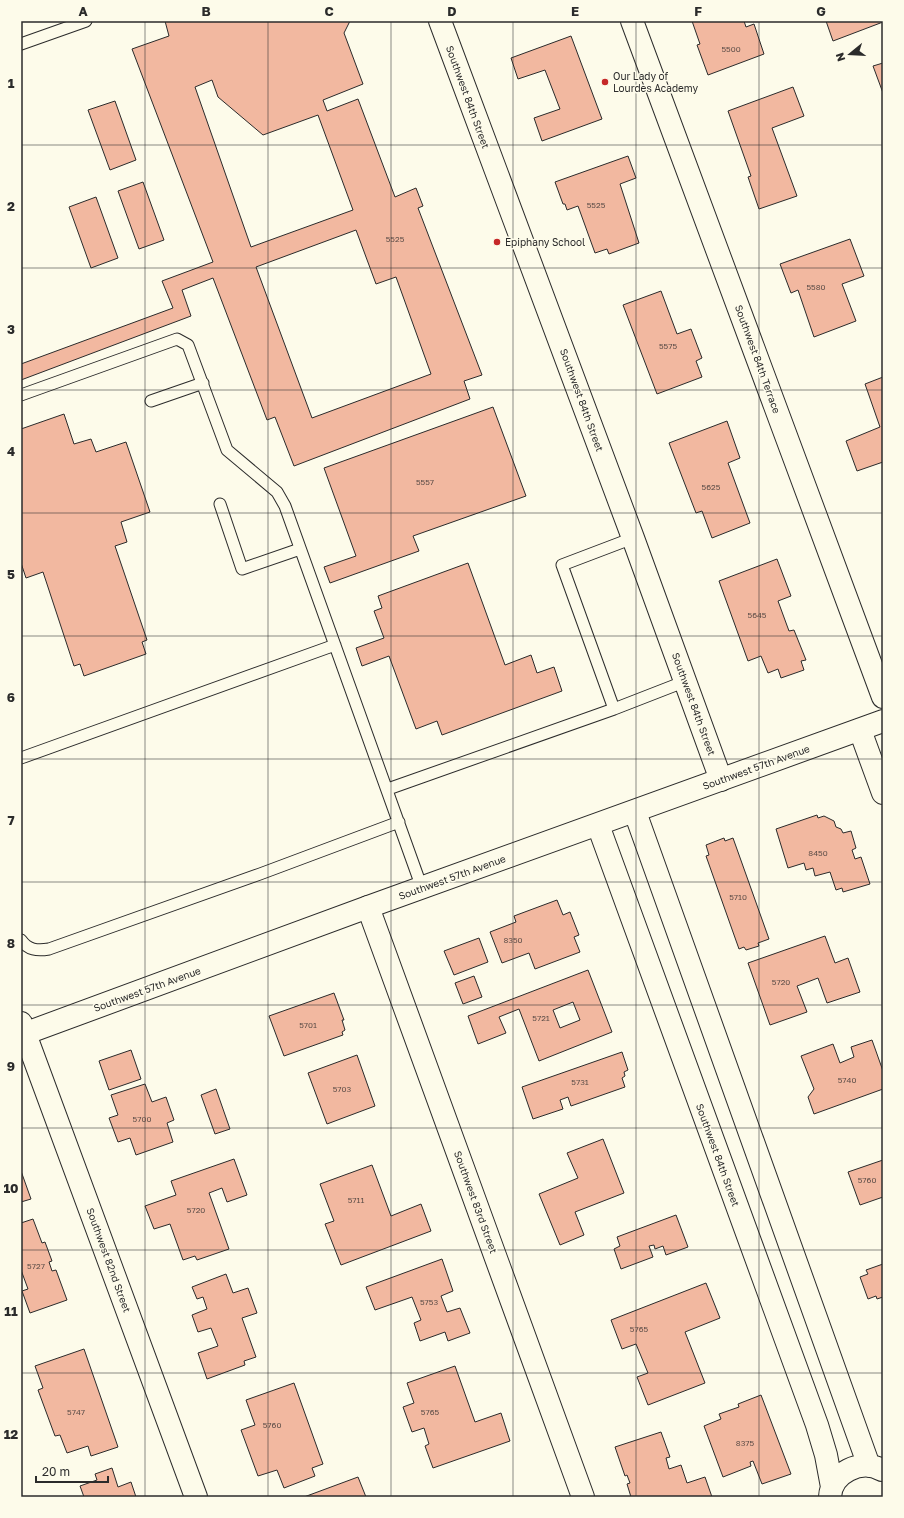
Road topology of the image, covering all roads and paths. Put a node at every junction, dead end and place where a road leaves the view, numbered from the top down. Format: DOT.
graph roads {
  1 [pos="86,21"];
  2 [pos="440,21"];
  3 [pos="632,21"];
  4 [pos="21,44"];
  5 [pos="203,383"];
  6 [pos="21,395"];
  7 [pos="151,401"];
  8 [pos="220,504"];
  9 [pos="633,538"];
  10 [pos="300,549"];
  11 [pos="335,645"];
  12 [pos="686,681"];
  13 [pos="883,697"];
  14 [pos="614,709"];
  15 [pos="883,721"];
  16 [pos="860,730"];
  17 [pos="21,758"];
  18 [pos="721,780"];
  19 [pos="388,789"];
  20 [pos="883,793"];
  21 [pos="635,812"];
  22 [pos="399,822"];
  23 [pos="598,825"];
  24 [pos="422,888"];
  25 [pos="368,907"];
  26 [pos="21,940"];
  27 [pos="22,1031"];
  28 [pos="876,1468"];
  29 [pos="829,1493"];
  30 [pos="196,1497"];
  31 [pos="583,1497"];
  1 -- 4 [label="lane"];
  2 -- 9 [label="street, Southwest 84th Street"];
  3 -- 13 [label="street, Southwest 84th Terrace"];
  5 -- 6 [label="lane"];
  5 -- 7 [label="lane"];
  5 -- 10 [label="lane"];
  8 -- 10 [label="lane"];
  9 -- 12 [label="street, Southwest 84th Street"];
  9 -- 14 [label="lane"];
  10 -- 11 [label="lane"];
  11 -- 17 [label="lane"];
  11 -- 19 [label="lane"];
  12 -- 14 [label="lane"];
  12 -- 18 [label="street, Southwest 84th Street"];
  14 -- 19 [label="lane"];
  15 -- 16 [label="street, Southwest 57th Avenue"];
  16 -- 18 [label="street, Southwest 57th Avenue"];
  16 -- 20 [label="street"];
  18 -- 21 [label="street, Southwest 57th Avenue"];
  19 -- 22 [label="lane"];
  21 -- 23 [label="street, Southwest 57th Avenue"];
  21 -- 28 [label="street"];
  22 -- 24 [label="lane"];
  22 -- 26 [label="lane"];
  23 -- 24 [label="street, Southwest 57th Avenue"];
  23 -- 29 [label="street, Southwest 84th Street"];
  24 -- 25 [label="street, Southwest 57th Avenue"];
  25 -- 27 [label="street, Southwest 57th Avenue"];
  25 -- 31 [label="street, Southwest 83rd Street"];
  27 -- 30 [label="street, Southwest 82nd Street"];
  28 -- 29 [label="street"];
}
